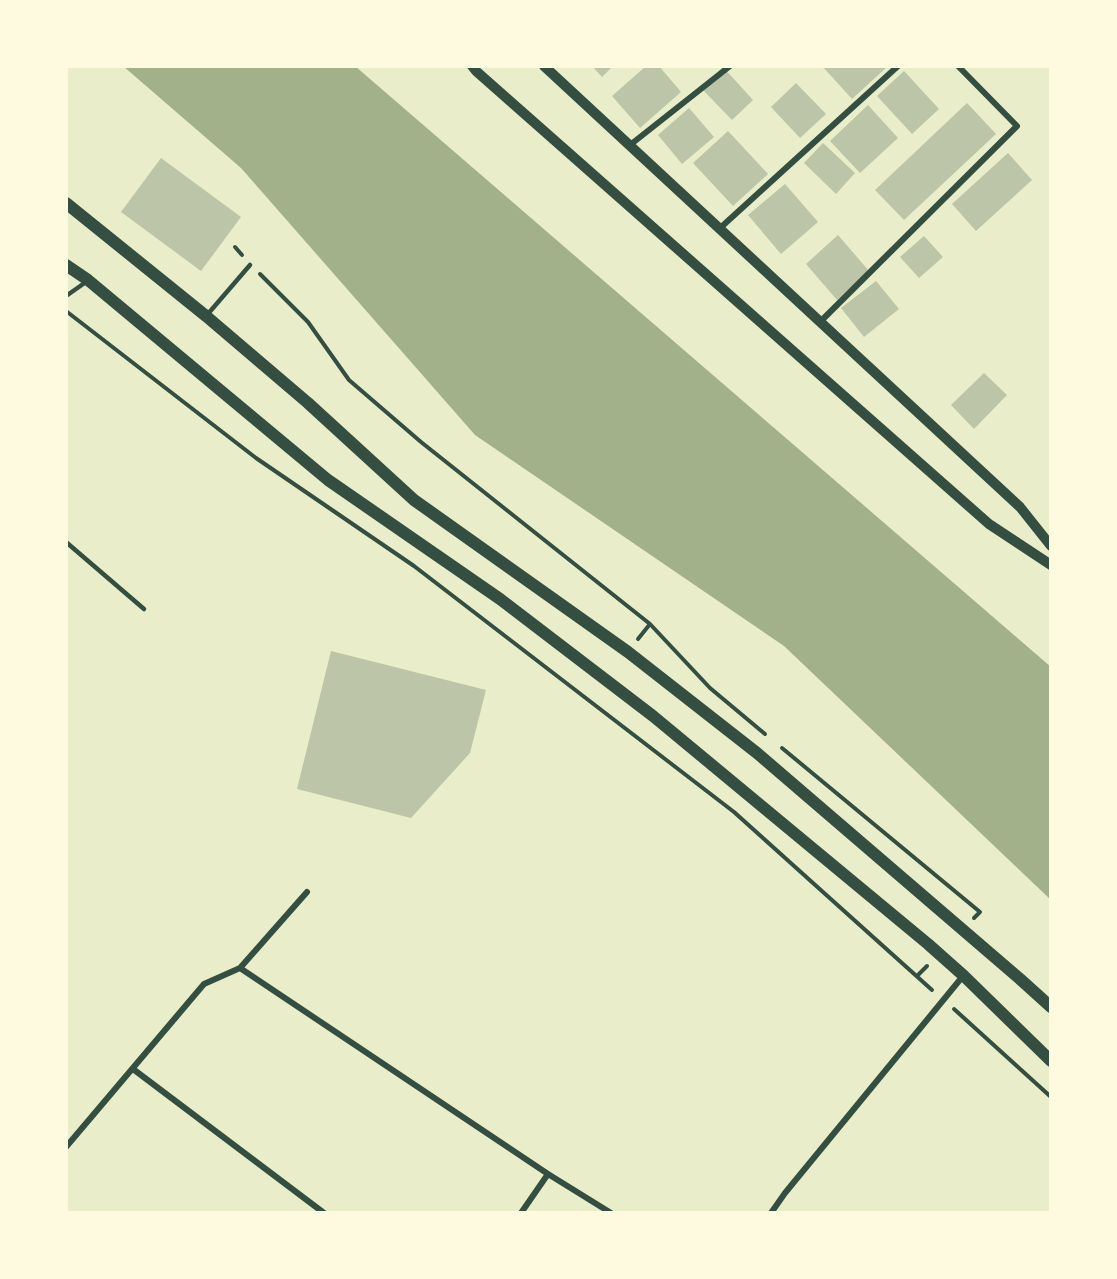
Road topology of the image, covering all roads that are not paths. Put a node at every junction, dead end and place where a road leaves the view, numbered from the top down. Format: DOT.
graph roads {
  1 [pos="472,66"];
  2 [pos="544,66"];
  3 [pos="730,66"];
  4 [pos="898,66"];
  5 [pos="958,66"];
  6 [pos="630,145"];
  7 [pos="66,203"];
  8 [pos="719,229"];
  9 [pos="66,265"];
  10 [pos="250,265"];
  11 [pos="88,280"];
  12 [pos="66,296"];
  13 [pos="206,316"];
  14 [pos="820,322"];
  15 [pos="66,542"];
  16 [pos="1051,546"];
  17 [pos="1051,565"];
  18 [pos="144,609"];
  19 [pos="307,892"];
  20 [pos="240,968"];
  21 [pos="964,976"];
  22 [pos="1051,1008"];
  23 [pos="1051,1061"];
  24 [pos="133,1069"];
  25 [pos="66,1147"];
  26 [pos="548,1174"];
  27 [pos="324,1213"];
  28 [pos="520,1213"];
  29 [pos="611,1213"];
  30 [pos="771,1213"];
  1 -- 17 [label="street"];
  2 -- 6 [label="street"];
  3 -- 6 [label="street"];
  4 -- 8 [label="street"];
  5 -- 14 [label="street"];
  6 -- 8 [label="street"];
  7 -- 13 [label="main road"];
  8 -- 14 [label="street"];
  9 -- 11 [label="main road"];
  10 -- 13 [label="lane"];
  11 -- 12 [label="lane"];
  11 -- 21 [label="main road"];
  13 -- 22 [label="main road"];
  14 -- 16 [label="street"];
  15 -- 18 [label="lane"];
  19 -- 20 [label="street"];
  20 -- 24 [label="street"];
  20 -- 26 [label="street"];
  21 -- 23 [label="main road"];
  21 -- 30 [label="street"];
  24 -- 25 [label="street"];
  24 -- 27 [label="street"];
  26 -- 28 [label="street"];
  26 -- 29 [label="street"];
}
